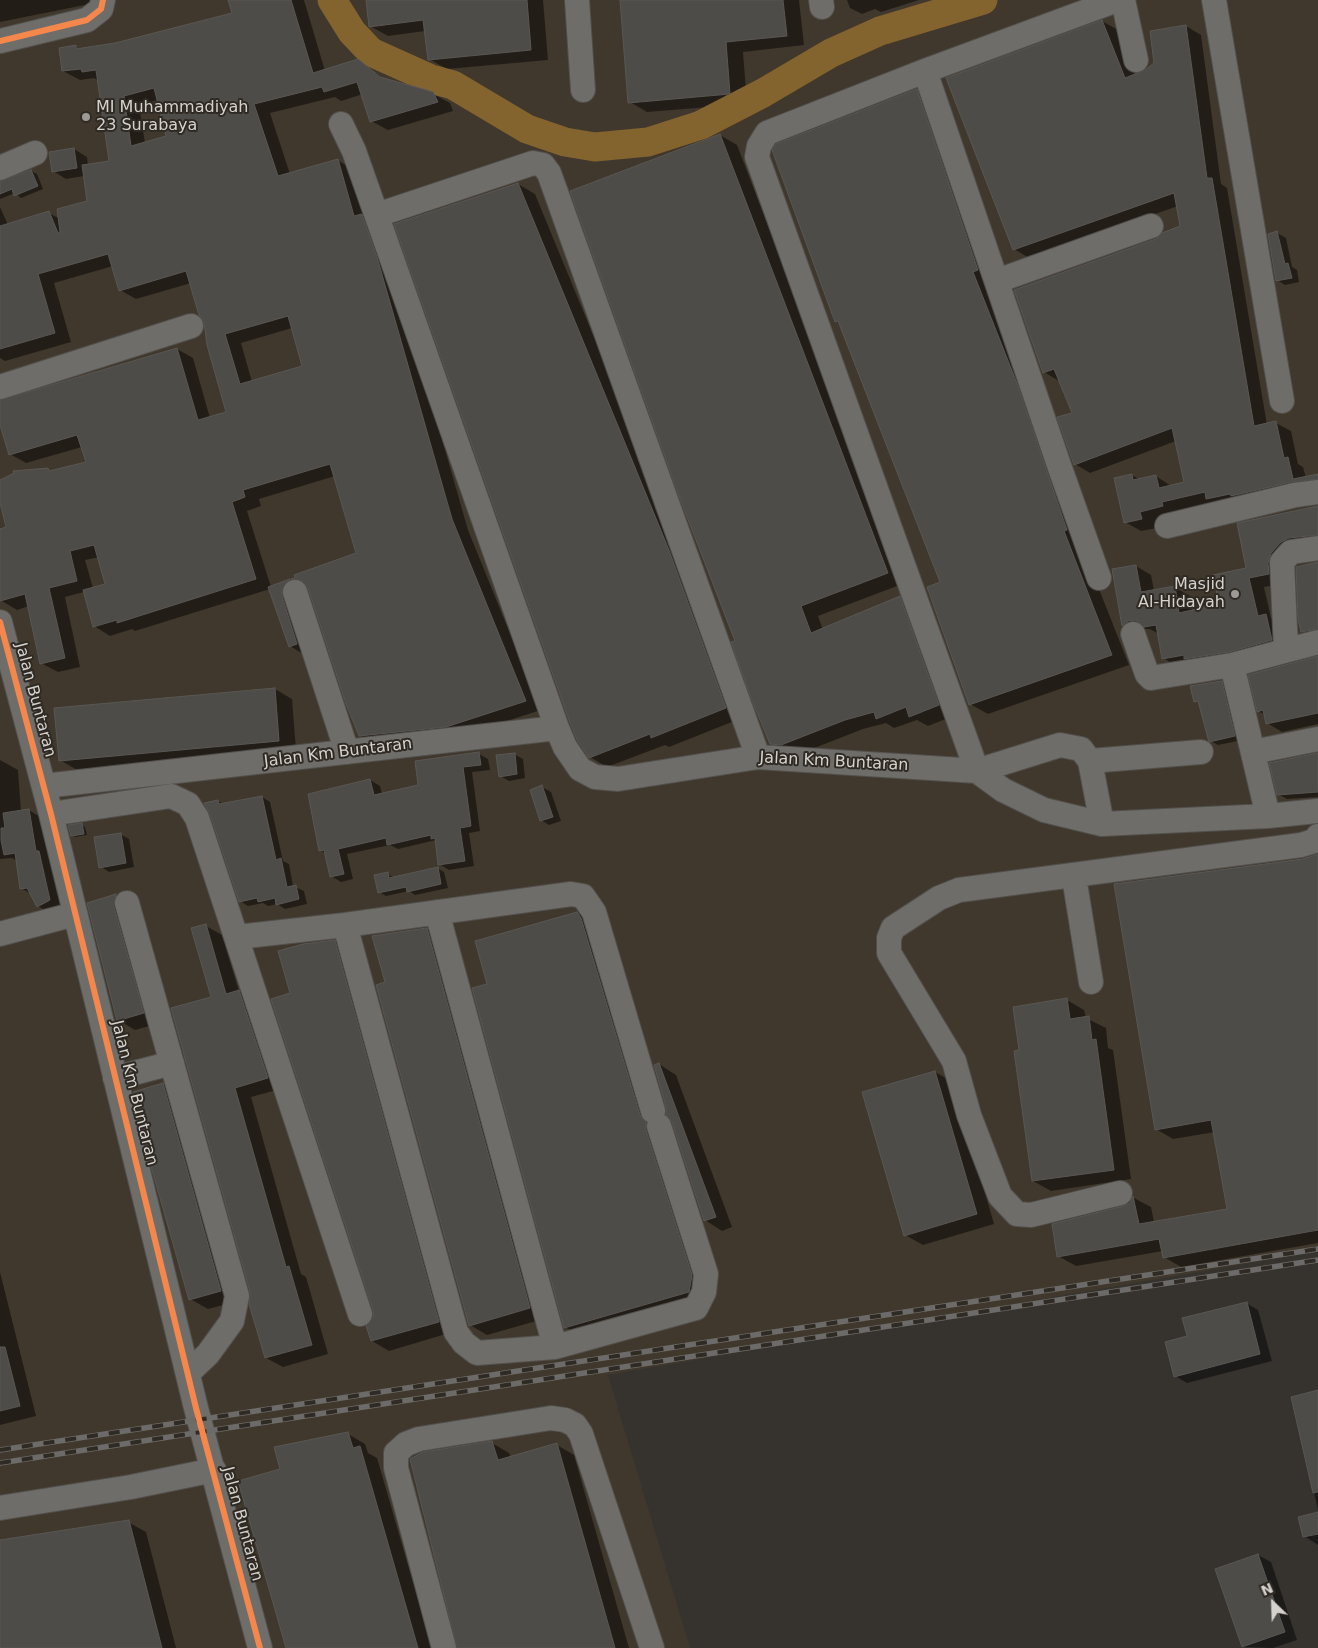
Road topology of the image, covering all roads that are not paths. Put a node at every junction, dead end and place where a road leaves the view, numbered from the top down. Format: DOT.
graph roads {
  1 [pos="577,0"];
  2 [pos="1117,0"];
  3 [pos="1123,0"];
  4 [pos="1214,0"];
  5 [pos="100,7"];
  6 [pos="0,41"];
  7 [pos="1136,60"];
  8 [pos="926,71"];
  9 [pos="583,90"];
  10 [pos="341,124"];
  11 [pos="35,153"];
  12 [pos="0,168"];
  13 [pos="377,216"];
  14 [pos="1151,226"];
  15 [pos="997,281"];
  16 [pos="191,326"];
  17 [pos="0,387"];
  18 [pos="1282,401"];
  19 [pos="1318,492"];
  20 [pos="1167,526"];
  21 [pos="1318,548"];
  22 [pos="1100,578"];
  23 [pos="295,592"];
  24 [pos="0,622"];
  25 [pos="1133,634"];
  26 [pos="1318,642"];
  27 [pos="1286,650"];
  28 [pos="1232,666"];
  29 [pos="7,673"];
  30 [pos="557,728"];
  31 [pos="1318,739"];
  32 [pos="347,752"];
  33 [pos="1201,752"];
  34 [pos="1253,752"];
  35 [pos="758,757"];
  36 [pos="1090,761"];
  37 [pos="977,771"];
  38 [pos="44,786"];
  39 [pos="1318,811"];
  40 [pos="51,814"];
  41 [pos="1268,816"];
  42 [pos="1102,824"];
  43 [pos="1318,836"];
  44 [pos="1074,877"];
  45 [pos="127,903"];
  46 [pos="437,912"];
  47 [pos="75,914"];
  48 [pos="344,925"];
  49 [pos="2,929"];
  50 [pos="237,938"];
  51 [pos="1091,982"];
  52 [pos="172,1063"];
  53 [pos="115,1078"];
  54 [pos="1120,1193"];
  55 [pos="360,1314"];
  56 [pos="555,1347"];
  57 [pos="188,1373"];
  58 [pos="196,1408"];
  59 [pos="214,1470"];
  60 [pos="0,1508"];
  61 [pos="260,1648"];
  62 [pos="444,1648"];
  63 [pos="652,1648"];
  1 -- 9 [label="street"];
  2 -- 8 [label="street"];
  3 -- 7 [label="street"];
  4 -- 18 [label="street"];
  5 -- 6 [label="street"];
  8 -- 15 [label="street"];
  8 -- 37 [label="street"];
  10 -- 13 [label="street"];
  11 -- 12 [label="street"];
  13 -- 30 [label="street"];
  13 -- 35 [label="street"];
  14 -- 15 [label="street"];
  15 -- 22 [label="street"];
  16 -- 17 [label="street"];
  19 -- 20 [label="street"];
  21 -- 27 [label="street"];
  23 -- 32 [label="street"];
  24 -- 29 [label="street, Jalan Buntaran"];
  25 -- 28 [label="street"];
  26 -- 27 [label="street"];
  27 -- 28 [label="street"];
  28 -- 34 [label="street"];
  29 -- 38 [label="street, Jalan Buntaran"];
  30 -- 32 [label="street, Jalan Km Buntaran"];
  30 -- 35 [label="street, Jalan Km Buntaran"];
  31 -- 34 [label="street"];
  32 -- 38 [label="street, Jalan Km Buntaran"];
  33 -- 36 [label="street"];
  34 -- 41 [label="street"];
  35 -- 37 [label="street, Jalan Km Buntaran"];
  36 -- 37 [label="street, Jalan Km Buntaran"];
  36 -- 42 [label="street"];
  37 -- 42 [label="street"];
  38 -- 40 [label="street, Jalan Km Buntaran"];
  39 -- 41 [label="street"];
  40 -- 47 [label="street, Jalan Km Buntaran"];
  40 -- 50 [label="street"];
  41 -- 42 [label="street"];
  43 -- 44 [label="street"];
  44 -- 51 [label="street"];
  44 -- 54 [label="street"];
  45 -- 52 [label="street"];
  46 -- 48 [label="street"];
  46 -- 56 [label="street"];
  46 -- 56 [label="street"];
  47 -- 49 [label="street"];
  47 -- 53 [label="street, Jalan Km Buntaran"];
  48 -- 50 [label="street"];
  48 -- 56 [label="street"];
  50 -- 55 [label="street"];
  52 -- 53 [label="street"];
  52 -- 57 [label="street"];
  53 -- 57 [label="street, Jalan Km Buntaran"];
  57 -- 58 [label="street, Jalan Km Buntaran"];
  58 -- 59 [label="street, Jalan Buntaran"];
  59 -- 60 [label="street"];
  59 -- 61 [label="street, Jalan Buntaran"];
  62 -- 63 [label="street"];
}
